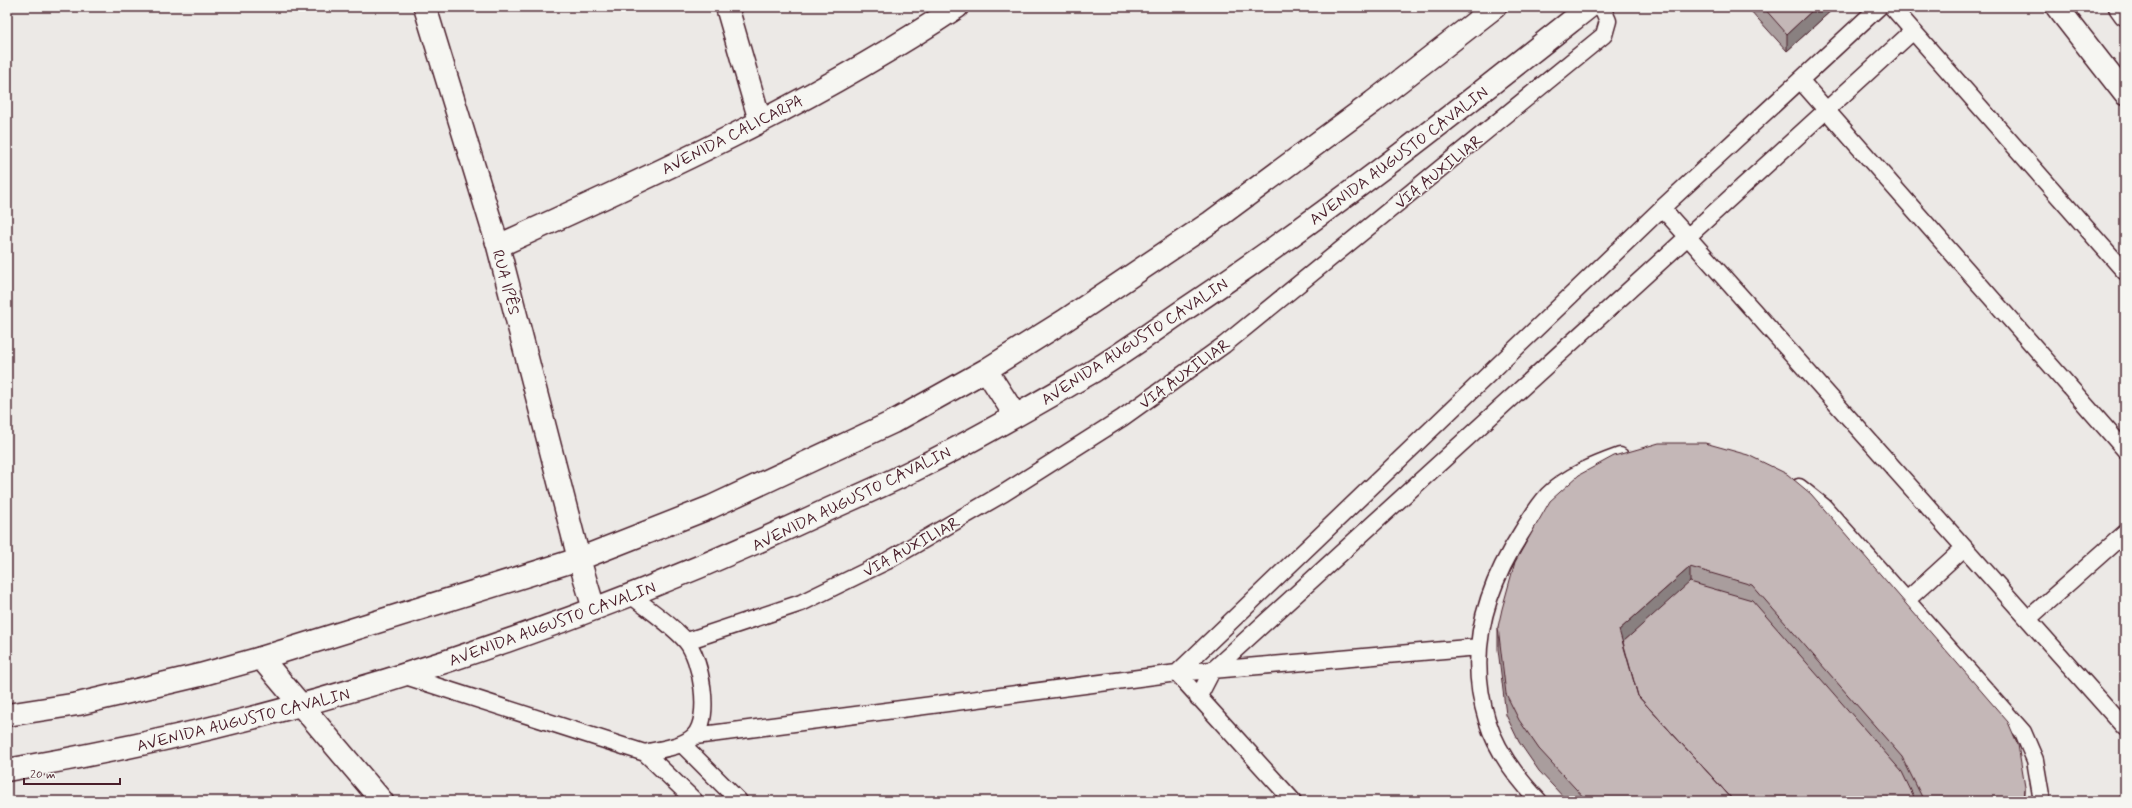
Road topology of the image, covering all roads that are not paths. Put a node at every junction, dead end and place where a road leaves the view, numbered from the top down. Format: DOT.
graph roads {
  1 [pos="425,7"];
  2 [pos="728,7"];
  3 [pos="957,7"];
  4 [pos="1495,7"];
  5 [pos="1589,7"];
  6 [pos="1602,7"];
  7 [pos="1879,7"];
  8 [pos="1892,7"];
  9 [pos="2057,7"];
  10 [pos="2120,7"];
  11 [pos="2125,14"];
  12 [pos="1913,31"];
  13 [pos="1800,80"];
  14 [pos="2125,94"];
  15 [pos="1826,110"];
  16 [pos="760,121"];
  17 [pos="1662,208"];
  18 [pos="1688,237"];
  19 [pos="498,246"];
  20 [pos="2125,272"];
  21 [pos="986,370"];
  22 [pos="1015,415"];
  23 [pos="2125,450"];
  24 [pos="1632,452"];
  25 [pos="1790,480"];
  26 [pos="2125,533"];
  27 [pos="1964,548"];
  28 [pos="580,559"];
  29 [pos="632,596"];
  30 [pos="1907,600"];
  31 [pos="594,609"];
  32 [pos="2028,619"];
  33 [pos="687,641"];
  34 [pos="1479,647"];
  35 [pos="261,658"];
  36 [pos="1212,671"];
  37 [pos="1177,673"];
  38 [pos="405,676"];
  39 [pos="1198,698"];
  40 [pos="302,706"];
  41 [pos="7,715"];
  42 [pos="2125,728"];
  43 [pos="688,740"];
  44 [pos="646,752"];
  45 [pos="7,770"];
  46 [pos="382,801"];
  47 [pos="695,801"];
  48 [pos="739,801"];
  49 [pos="1293,801"];
  50 [pos="1539,801"];
  51 [pos="2042,801"];
  1 -- 19 [label="main road, RUA IPÊS"];
  2 -- 16 [label="main road"];
  3 -- 16 [label="main road, AVENIDA CALICARPA"];
  4 -- 21 [label="main road"];
  5 -- 22 [label="main road, AVENIDA AUGUSTO CAVALIN"];
  6 -- 33 [label="lane, VIA AUXILIAR"];
  7 -- 13 [label="lane"];
  8 -- 12 [label="lane"];
  9 -- 14 [label="main road"];
  10 -- 11 [label="main road"];
  12 -- 15 [label="lane"];
  12 -- 20 [label="lane"];
  13 -- 15 [label="lane"];
  13 -- 17 [label="lane"];
  15 -- 18 [label="lane"];
  15 -- 23 [label="lane"];
  16 -- 19 [label="main road, AVENIDA CALICARPA"];
  17 -- 18 [label="lane"];
  17 -- 37 [label="lane"];
  18 -- 27 [label="lane"];
  18 -- 36 [label="lane"];
  19 -- 28 [label="main road, RUA IPÊS"];
  21 -- 22 [label="main road"];
  21 -- 28 [label="main road"];
  22 -- 29 [label="main road, AVENIDA AUGUSTO CAVALIN"];
  24 -- 34 [label="lane"];
  25 -- 30 [label="lane"];
  26 -- 32 [label="lane"];
  27 -- 30 [label="lane"];
  27 -- 32 [label="lane"];
  28 -- 31 [label="main road, RUA IPÊS"];
  28 -- 35 [label="main road"];
  29 -- 31 [label="main road, AVENIDA AUGUSTO CAVALIN"];
  29 -- 33 [label="lane"];
  30 -- 51 [label="lane"];
  31 -- 38 [label="main road, AVENIDA AUGUSTO CAVALIN"];
  32 -- 42 [label="lane"];
  33 -- 43 [label="lane"];
  34 -- 36 [label="lane"];
  34 -- 50 [label="lane"];
  35 -- 40 [label="main road"];
  35 -- 41 [label="main road"];
  36 -- 37 [label="lane"];
  36 -- 39 [label="lane"];
  37 -- 39 [label="lane"];
  37 -- 43 [label="lane"];
  38 -- 40 [label="main road, AVENIDA AUGUSTO CAVALIN"];
  38 -- 44 [label="lane"];
  39 -- 49 [label="lane"];
  40 -- 45 [label="main road, AVENIDA AUGUSTO CAVALIN"];
  40 -- 46 [label="main road"];
  43 -- 44 [label="lane"];
  43 -- 48 [label="lane"];
  44 -- 47 [label="lane"];
}
